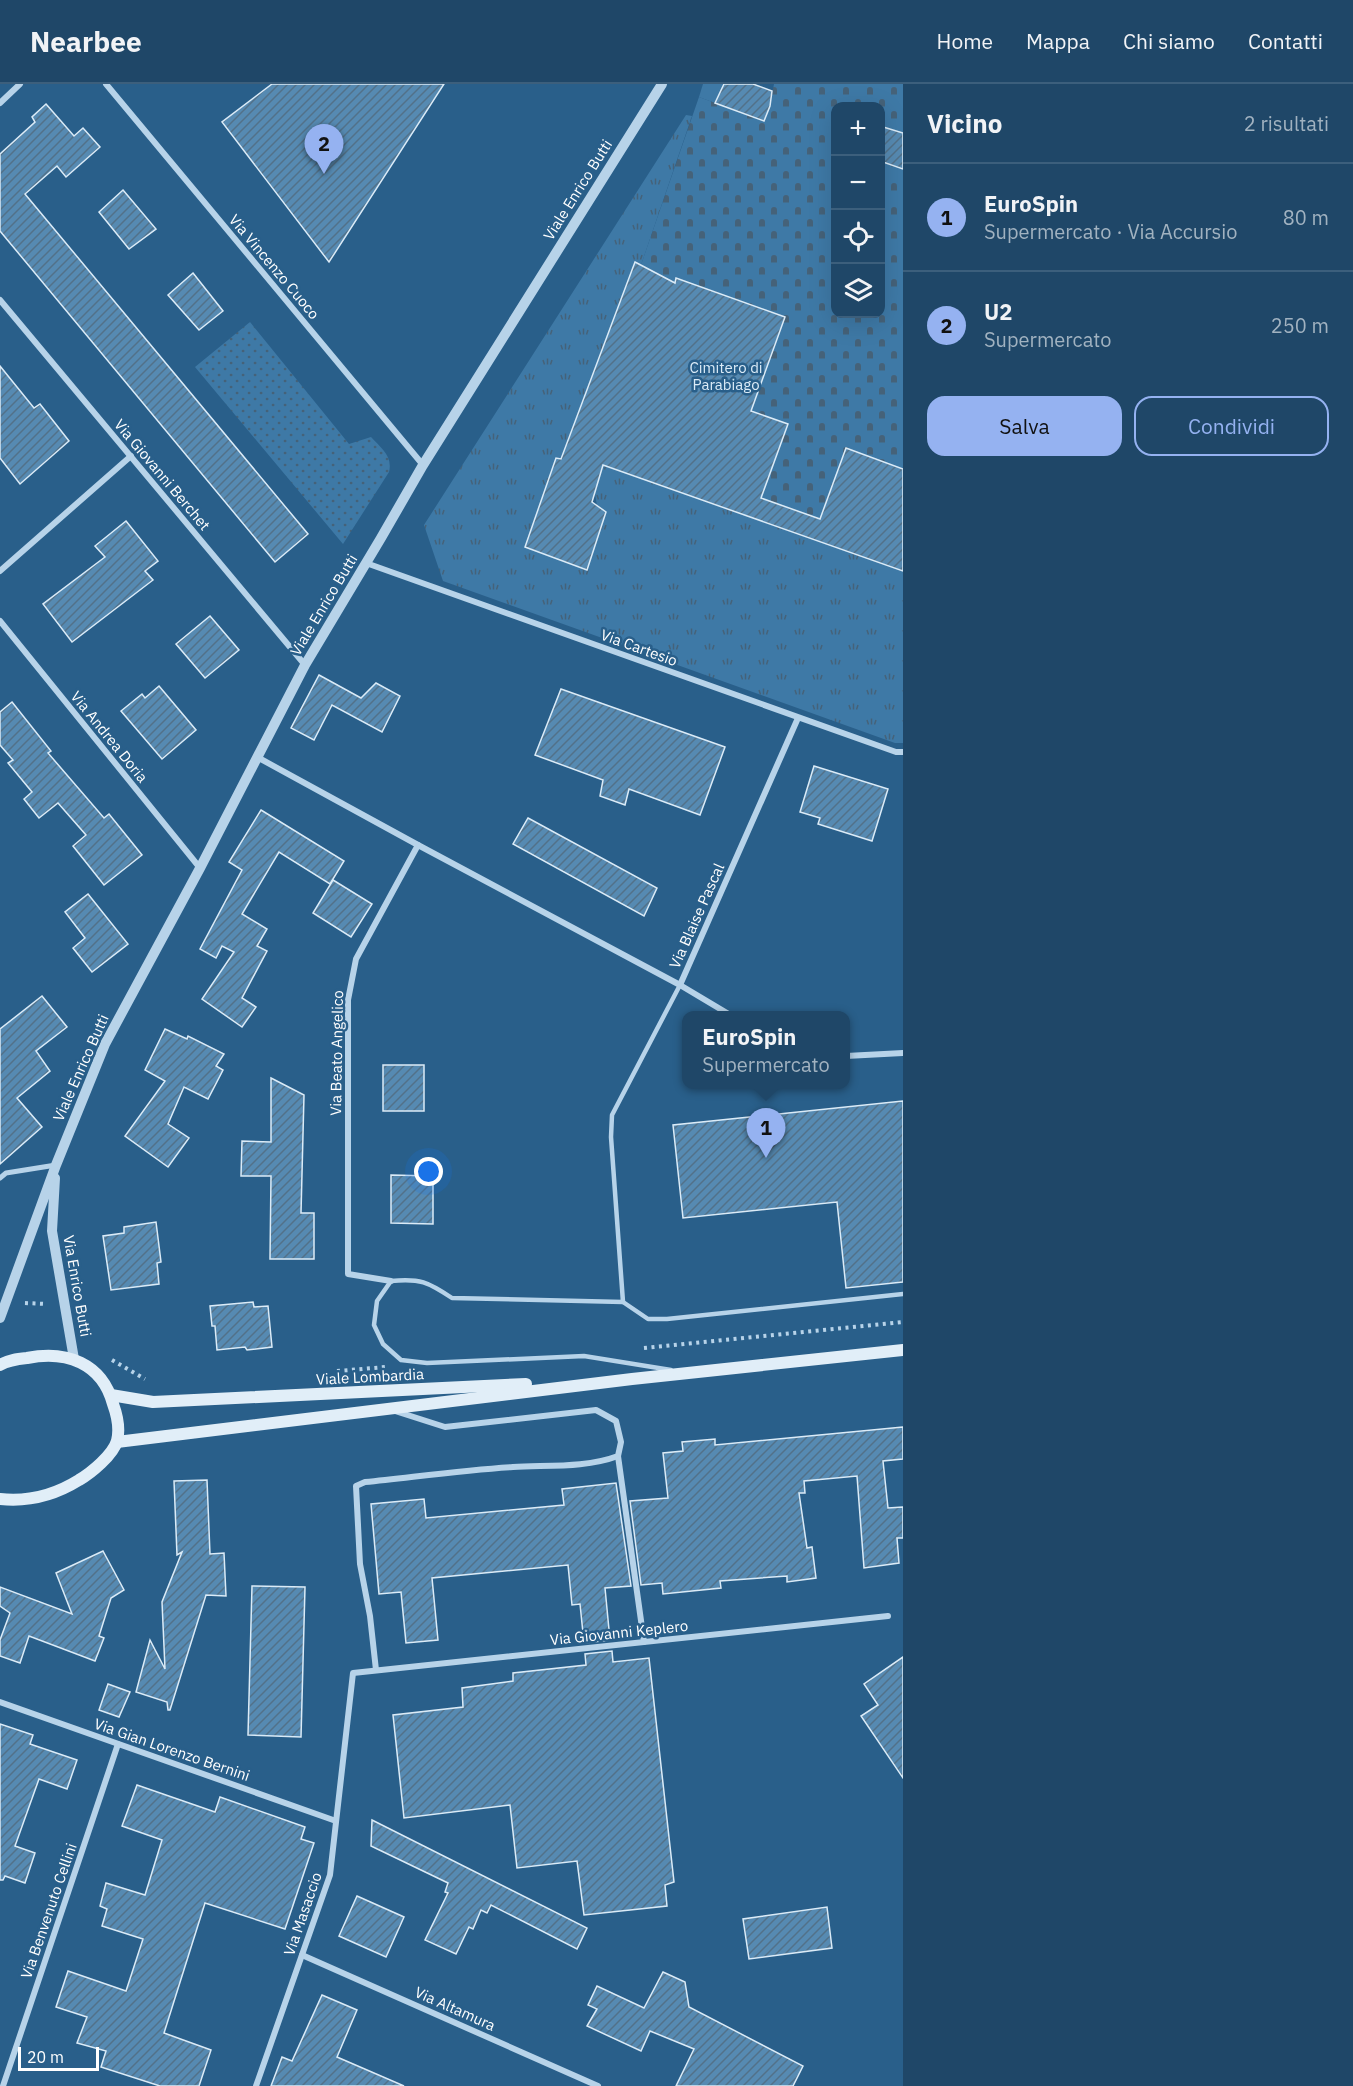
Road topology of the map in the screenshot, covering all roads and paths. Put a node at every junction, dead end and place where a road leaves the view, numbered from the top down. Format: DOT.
graph roads {
  1 [pos="20,84"];
  2 [pos="106,84"];
  3 [pos="662,84"];
  4 [pos="0,103"];
  5 [pos="0,300"];
  6 [pos="131,456"];
  7 [pos="423,465"];
  8 [pos="366,563"];
  9 [pos="0,572"];
  10 [pos="0,621"];
  11 [pos="305,665"];
  12 [pos="798,718"];
  13 [pos="903,752"];
  14 [pos="257,757"];
  15 [pos="418,845"];
  16 [pos="200,868"];
  17 [pos="680,985"];
  18 [pos="724,1011"];
  19 [pos="903,1053"];
  20 [pos="850,1056"];
  21 [pos="56,1165"];
  22 [pos="0,1178"];
  23 [pos="391,1281"];
  24 [pos="903,1294"];
  25 [pos="6,1301"];
  26 [pos="623,1302"];
  27 [pos="65,1305"];
  28 [pos="0,1318"];
  29 [pos="903,1350"];
  30 [pos="75,1359"];
  31 [pos="0,1365"];
  32 [pos="691,1373"];
  33 [pos="632,1379"];
  34 [pos="111,1395"];
  35 [pos="386,1408"];
  36 [pos="117,1442"];
  37 [pos="618,1456"];
  38 [pos="0,1499"];
  39 [pos="888,1616"];
  40 [pos="644,1642"];
  41 [pos="376,1671"];
  42 [pos="353,1673"];
  43 [pos="0,1702"];
  44 [pos="118,1744"];
  45 [pos="336,1821"];
  46 [pos="302,1955"];
  47 [pos="3,2086"];
  48 [pos="256,2086"];
  49 [pos="598,2086"];
  1 -- 4 [label="street"];
  2 -- 7 [label="street, Via Vincenzo Cuoco"];
  3 -- 7 [label="street, Viale Enrico Butti"];
  5 -- 6 [label="street, Via Giovanni Berchet"];
  6 -- 9 [label="street"];
  6 -- 11 [label="street, Via Giovanni Berchet"];
  7 -- 8 [label="street, Viale Enrico Butti"];
  8 -- 11 [label="street, Viale Enrico Butti"];
  8 -- 12 [label="street, Via Cartesio"];
  10 -- 16 [label="street, Via Andrea Doria"];
  11 -- 14 [label="street, Viale Enrico Butti"];
  12 -- 13 [label="street, Via Cartesio"];
  12 -- 17 [label="street, Via Blaise Pascal"];
  14 -- 15 [label="street"];
  14 -- 16 [label="street, Viale Enrico Butti"];
  15 -- 17 [label="street, Via Blaise Pascal"];
  15 -- 23 [label="street, Via Beato Angelico"];
  16 -- 21 [label="street, Viale Enrico Butti"];
  17 -- 18 [label="street"];
  17 -- 26 [label="lane"];
  19 -- 20 [label="street"];
  21 -- 22 [label="street"];
  21 -- 25 [label="street"];
  21 -- 27 [label="street, Via Enrico Butti"];
  23 -- 26 [label="lane"];
  23 -- 32 [label="lane"];
  24 -- 26 [label="lane"];
  25 -- 27 [label="path"];
  25 -- 28 [label="street"];
  27 -- 30 [label="street, Via Enrico Butti"];
  29 -- 32 [label="main road, Viale Lombardia"];
  30 -- 31 [label="main road"];
  30 -- 34 [label="main road"];
  32 -- 33 [label="main road, Viale Lombardia"];
  33 -- 34 [label="main road, Viale Lombardia"];
  33 -- 35 [label="main road, Viale Lombardia"];
  34 -- 36 [label="main road"];
  35 -- 36 [label="main road, Viale Lombardia"];
  35 -- 37 [label="street"];
  36 -- 38 [label="main road"];
  37 -- 40 [label="street"];
  37 -- 41 [label="street"];
  39 -- 40 [label="street, Via Giovanni Keplero"];
  40 -- 41 [label="street, Via Giovanni Keplero"];
  41 -- 42 [label="street, Via Giovanni Keplero"];
  42 -- 45 [label="street, Via Masaccio"];
  43 -- 44 [label="street, Via Gian Lorenzo Bernini"];
  44 -- 45 [label="street, Via Gian Lorenzo Bernini"];
  44 -- 47 [label="street, Via Benvenuto Cellini"];
  45 -- 46 [label="street, Via Masaccio"];
  46 -- 48 [label="street, Via Masaccio"];
  46 -- 49 [label="street, Via Altamura"];
}
